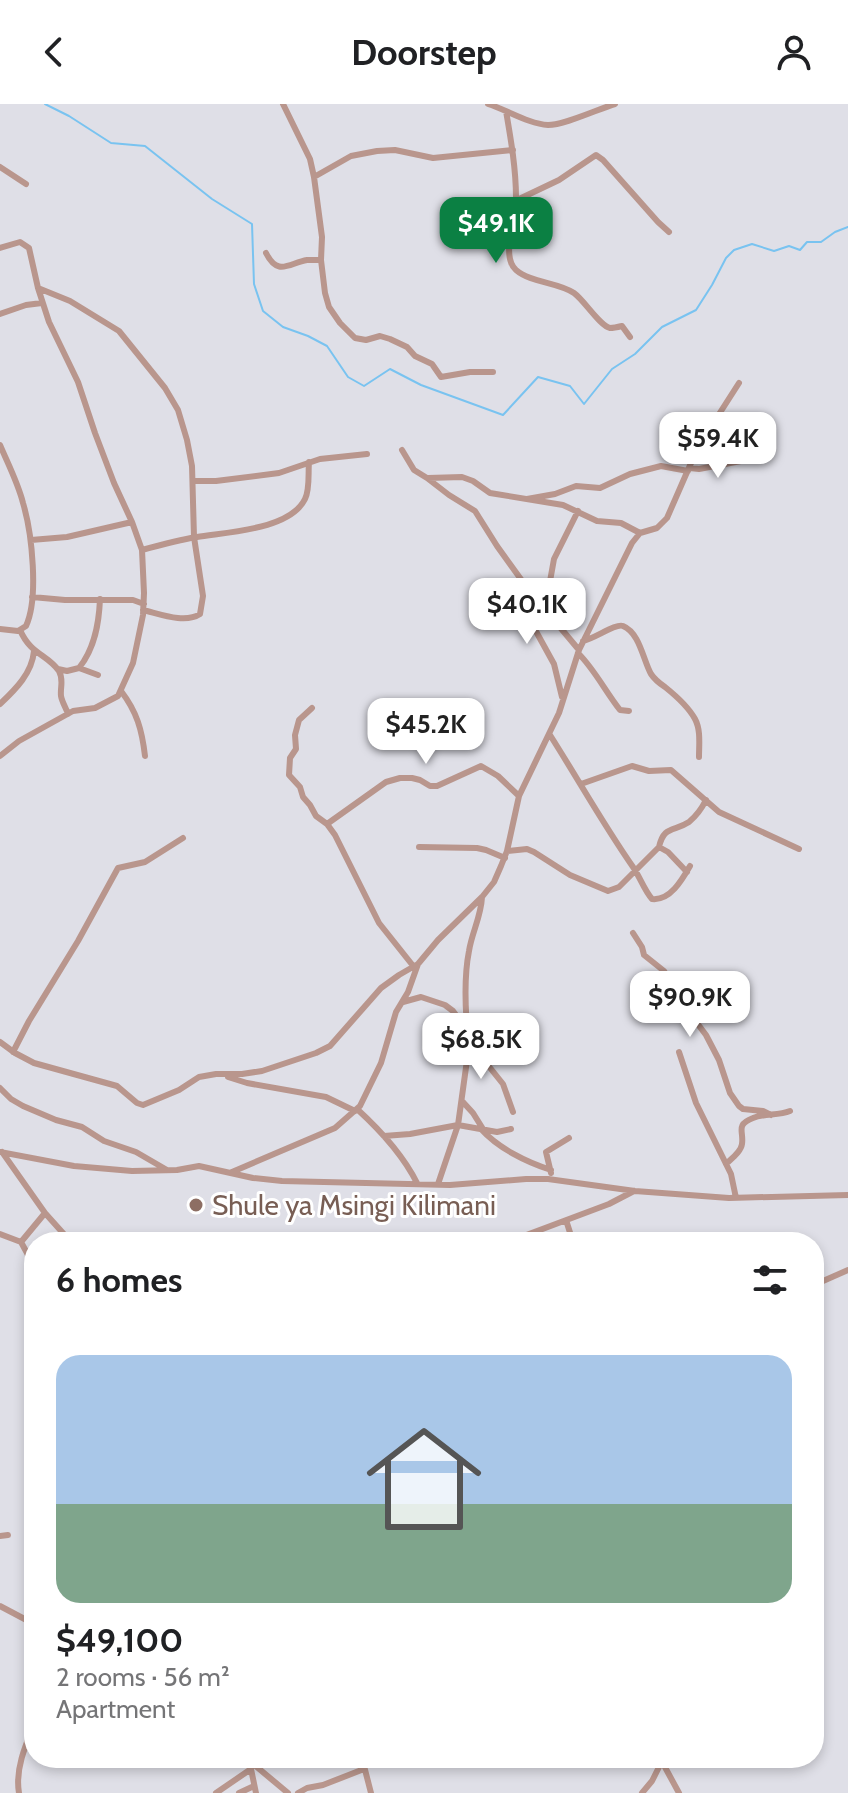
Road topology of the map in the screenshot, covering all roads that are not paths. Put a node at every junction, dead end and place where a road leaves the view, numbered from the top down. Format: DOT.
graph roads {
  1 [pos="283,104"];
  2 [pos="488,104"];
  3 [pos="615,104"];
  4 [pos="506,111"];
  5 [pos="513,150"];
  6 [pos="0,167"];
  7 [pos="314,177"];
  8 [pos="26,184"];
  9 [pos="517,200"];
  10 [pos="669,232"];
  11 [pos="0,248"];
  12 [pos="266,253"];
  13 [pos="321,260"];
  14 [pos="38,288"];
  15 [pos="42,303"];
  16 [pos="0,314"];
  17 [pos="630,337"];
  18 [pos="493,372"];
  19 [pos="739,383"];
  20 [pos="1,448"];
  21 [pos="402,450"];
  22 [pos="367,454"];
  23 [pos="746,460"];
  24 [pos="309,462"];
  25 [pos="689,470"];
  26 [pos="427,478"];
  27 [pos="193,481"];
  28 [pos="525,499"];
  29 [pos="578,511"];
  30 [pos="132,522"];
  31 [pos="640,533"];
  32 [pos="194,537"];
  33 [pos="31,540"];
  34 [pos="142,550"];
  35 [pos="528,589"];
  36 [pos="32,597"];
  37 [pos="100,599"];
  38 [pos="143,607"];
  39 [pos="545,609"];
  40 [pos="0,629"];
  41 [pos="20,630"];
  42 [pos="583,641"];
  43 [pos="34,651"];
  44 [pos="578,652"];
  45 [pos="79,668"];
  46 [pos="58,669"];
  47 [pos="98,675"];
  48 [pos="121,691"];
  49 [pos="563,700"];
  50 [pos="0,704"];
  51 [pos="312,708"];
  52 [pos="629,711"];
  53 [pos="68,714"];
  54 [pos="550,735"];
  55 [pos="0,756"];
  56 [pos="145,756"];
  57 [pos="699,757"];
  58 [pos="581,784"];
  59 [pos="519,796"];
  60 [pos="706,800"];
  61 [pos="327,824"];
  62 [pos="183,838"];
  63 [pos="419,847"];
  64 [pos="659,847"];
  65 [pos="799,849"];
  66 [pos="506,854"];
  67 [pos="636,872"];
  68 [pos="482,897"];
  69 [pos="633,933"];
  70 [pos="416,966"];
  71 [pos="400,1003"];
  72 [pos="467,1030"];
  73 [pos="467,1039"];
  74 [pos="0,1042"];
  75 [pos="13,1052"];
  76 [pos="679,1052"];
  77 [pos="216,1074"];
  78 [pos="0,1088"];
  79 [pos="462,1101"];
  80 [pos="356,1110"];
  81 [pos="790,1111"];
  82 [pos="513,1112"];
  83 [pos="771,1115"];
  84 [pos="458,1125"];
  85 [pos="482,1129"];
  86 [pos="511,1129"];
  87 [pos="384,1136"];
  88 [pos="569,1138"];
  89 [pos="1,1152"];
  90 [pos="726,1164"];
  91 [pos="167,1170"];
  92 [pos="551,1170"];
  93 [pos="232,1172"];
  94 [pos="553,1180"];
  95 [pos="417,1183"];
  96 [pos="438,1184"];
  97 [pos="635,1191"];
  98 [pos="848,1195"];
  99 [pos="736,1198"];
  100 [pos="45,1213"];
  101 [pos="566,1220"];
  102 [pos="29,1232"];
  103 [pos="62,1232"];
  104 [pos="534,1232"];
  105 [pos="570,1232"];
  106 [pos="0,1234"];
  107 [pos="24,1238"];
  108 [pos="21,1242"];
  109 [pos="24,1248"];
  110 [pos="848,1270"];
  111 [pos="824,1281"];
  112 [pos="0,1606"];
  113 [pos="24,1619"];
  114 [pos="24,1750"];
  115 [pos="245,1768"];
  116 [pos="252,1768"];
  117 [pos="257,1768"];
  118 [pos="658,1768"];
  119 [pos="665,1768"];
  120 [pos="364,1769"];
  121 [pos="255,1789"];
  122 [pos="19,1793"];
  123 [pos="216,1793"];
  124 [pos="239,1793"];
  125 [pos="288,1793"];
  126 [pos="298,1793"];
  127 [pos="371,1793"];
  128 [pos="642,1793"];
  129 [pos="679,1793"];
  1 -- 7 [label="street"];
  2 -- 4 [label="street"];
  3 -- 4 [label="street"];
  4 -- 5 [label="street"];
  5 -- 7 [label="street"];
  5 -- 9 [label="street"];
  6 -- 8 [label="street"];
  7 -- 13 [label="street"];
  9 -- 10 [label="street"];
  9 -- 17 [label="street"];
  11 -- 14 [label="street"];
  12 -- 13 [label="street"];
  13 -- 18 [label="street"];
  14 -- 15 [label="street"];
  14 -- 27 [label="street"];
  15 -- 16 [label="street"];
  15 -- 30 [label="street"];
  19 -- 25 [label="street"];
  20 -- 33 [label="street"];
  21 -- 26 [label="street"];
  22 -- 24 [label="street"];
  23 -- 25 [label="street"];
  24 -- 27 [label="street"];
  24 -- 32 [label="street"];
  25 -- 28 [label="street"];
  25 -- 31 [label="street"];
  26 -- 28 [label="street"];
  26 -- 35 [label="street"];
  27 -- 32 [label="street"];
  28 -- 29 [label="street"];
  29 -- 31 [label="street"];
  29 -- 39 [label="street"];
  30 -- 33 [label="street"];
  30 -- 34 [label="street"];
  31 -- 42 [label="street"];
  32 -- 34 [label="street"];
  32 -- 38 [label="street"];
  33 -- 36 [label="street"];
  34 -- 38 [label="street"];
  35 -- 39 [label="street"];
  35 -- 49 [label="street"];
  36 -- 37 [label="street"];
  36 -- 41 [label="street"];
  37 -- 38 [label="street"];
  37 -- 45 [label="street"];
  38 -- 48 [label="street"];
  39 -- 44 [label="street"];
  40 -- 41 [label="street"];
  41 -- 43 [label="street"];
  42 -- 44 [label="street"];
  42 -- 57 [label="street"];
  43 -- 46 [label="street"];
  43 -- 50 [label="street"];
  44 -- 49 [label="street"];
  44 -- 52 [label="street"];
  45 -- 46 [label="street"];
  45 -- 47 [label="street"];
  46 -- 53 [label="street"];
  48 -- 53 [label="street"];
  48 -- 56 [label="street"];
  49 -- 54 [label="street"];
  51 -- 61 [label="street"];
  53 -- 55 [label="street"];
  54 -- 58 [label="street"];
  54 -- 59 [label="street"];
  58 -- 60 [label="street"];
  58 -- 67 [label="street"];
  59 -- 61 [label="street"];
  59 -- 66 [label="street"];
  60 -- 64 [label="street"];
  60 -- 65 [label="street"];
  61 -- 70 [label="street"];
  62 -- 75 [label="street"];
  63 -- 66 [label="street"];
  64 -- 67 [label="street"];
  64 -- 67 [label="street"];
  66 -- 67 [label="street"];
  66 -- 68 [label="street"];
  68 -- 70 [label="street"];
  68 -- 72 [label="street"];
  69 -- 83 [label="street"];
  70 -- 71 [label="street"];
  70 -- 77 [label="street"];
  71 -- 72 [label="street"];
  71 -- 80 [label="street"];
  72 -- 73 [label="street"];
  73 -- 79 [label="street"];
  73 -- 82 [label="street"];
  74 -- 75 [label="street"];
  75 -- 77 [label="street"];
  76 -- 90 [label="street"];
  77 -- 80 [label="street"];
  78 -- 91 [label="street"];
  79 -- 84 [label="street"];
  79 -- 85 [label="street"];
  80 -- 87 [label="street"];
  80 -- 93 [label="street"];
  81 -- 83 [label="street"];
  83 -- 90 [label="street"];
  84 -- 85 [label="street"];
  84 -- 87 [label="street"];
  84 -- 96 [label="street"];
  85 -- 86 [label="street"];
  85 -- 92 [label="street"];
  87 -- 95 [label="street"];
  88 -- 92 [label="street"];
  89 -- 91 [label="street"];
  89 -- 100 [label="street"];
  90 -- 99 [label="street"];
  91 -- 93 [label="street"];
  92 -- 94 [label="street"];
  93 -- 95 [label="street"];
  94 -- 96 [label="street"];
  94 -- 97 [label="street"];
  95 -- 96 [label="street"];
  97 -- 99 [label="street"];
  97 -- 101 [label="street"];
  98 -- 99 [label="street"];
  100 -- 102 [label="street"];
  100 -- 103 [label="street"];
  101 -- 104 [label="street"];
  101 -- 105 [label="street"];
  106 -- 108 [label="street"];
  107 -- 108 [label="street"];
  108 -- 109 [label="street"];
  110 -- 111 [label="street"];
  112 -- 113 [label="street"];
  114 -- 122 [label="street"];
  115 -- 123 [label="street"];
  116 -- 121 [label="street"];
  117 -- 125 [label="street"];
  118 -- 128 [label="street"];
  119 -- 129 [label="street"];
  120 -- 126 [label="street"];
  120 -- 127 [label="street"];
  121 -- 124 [label="street"];
}
